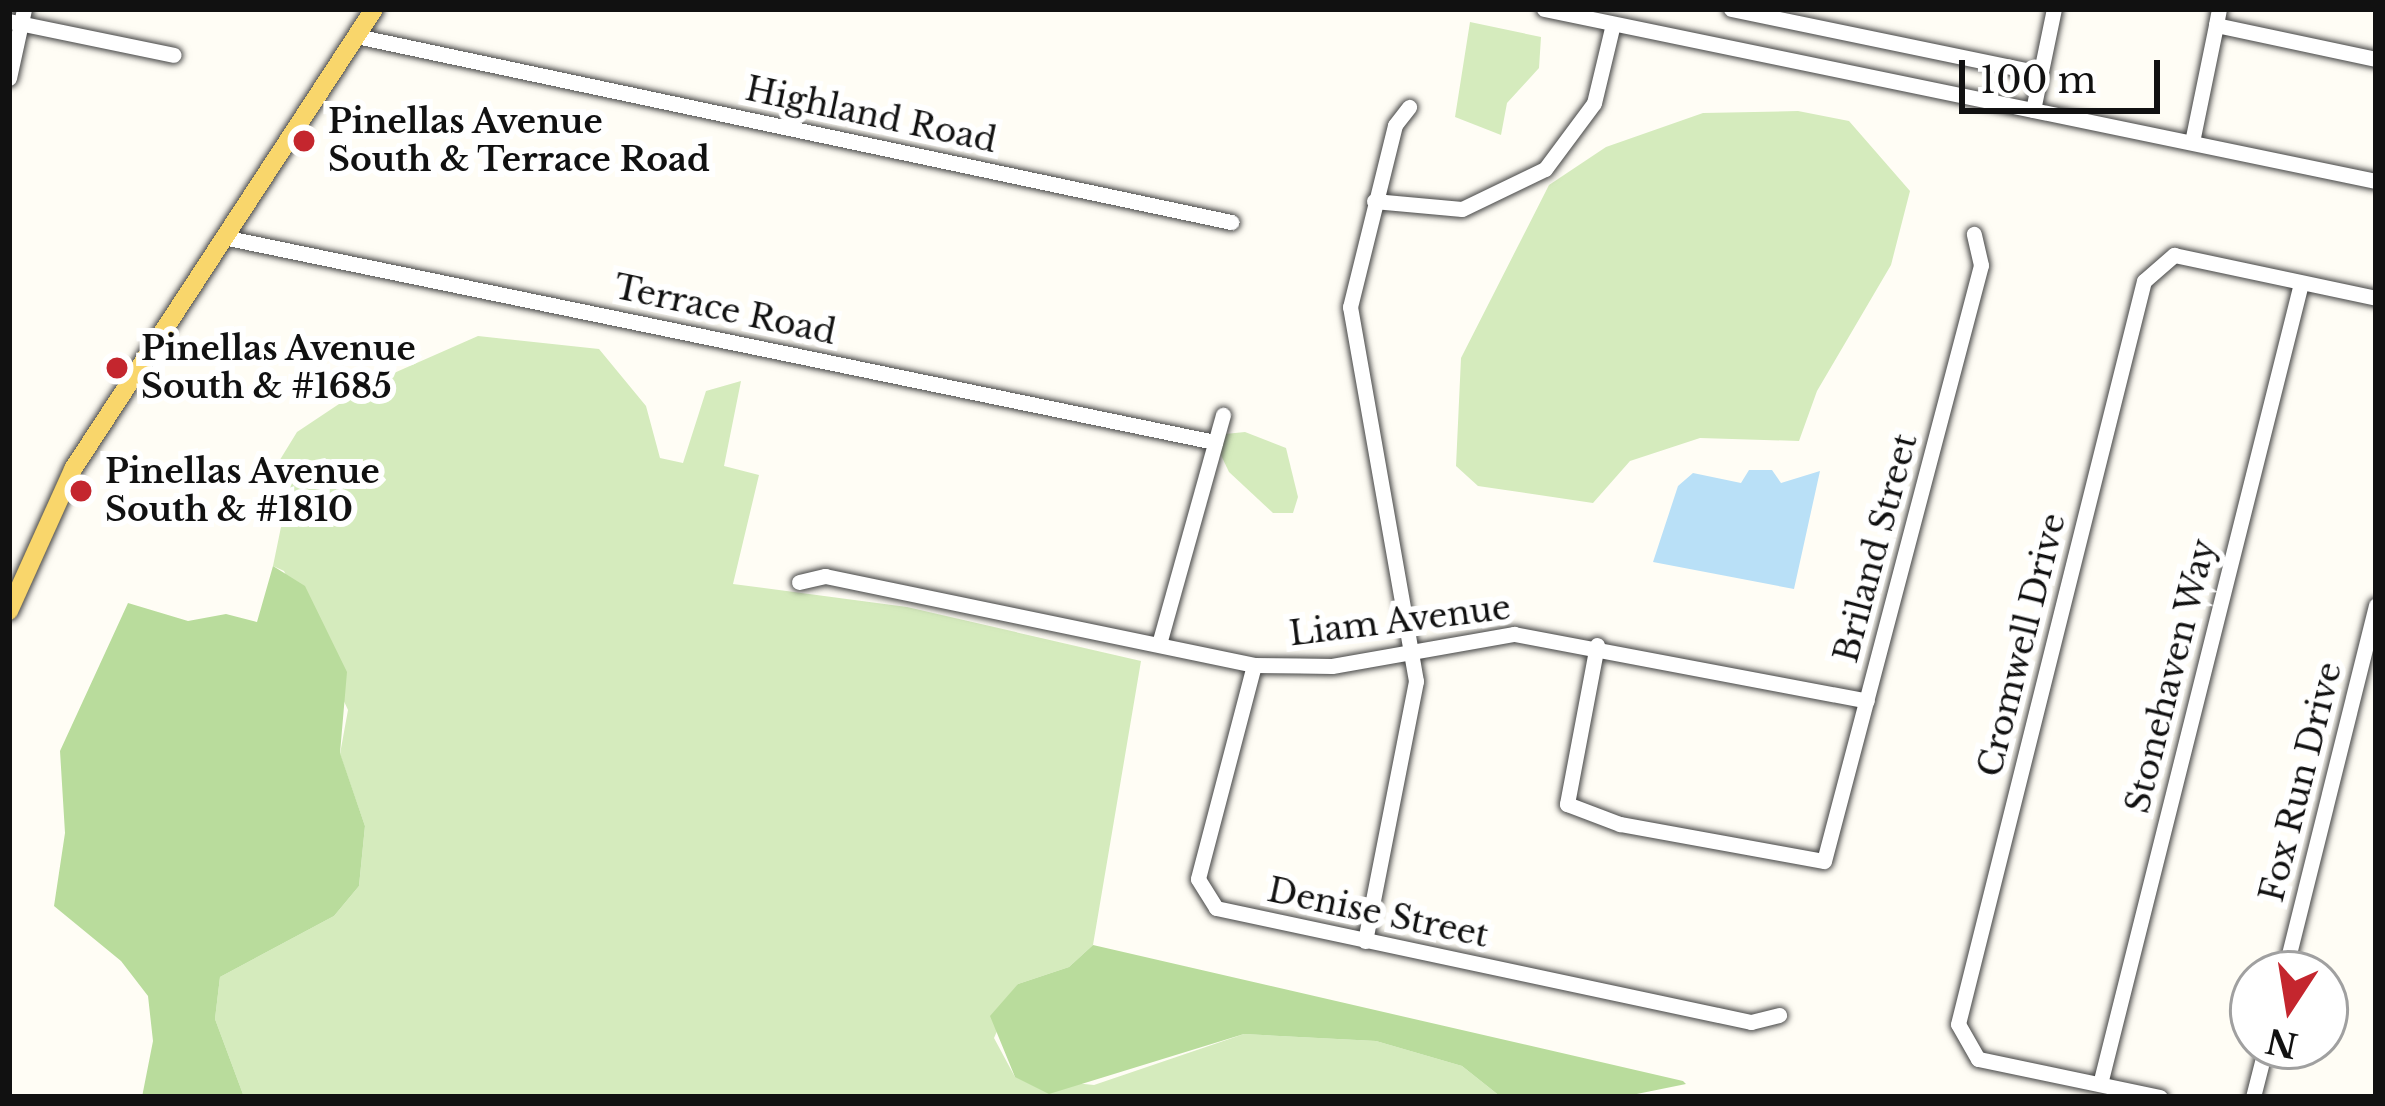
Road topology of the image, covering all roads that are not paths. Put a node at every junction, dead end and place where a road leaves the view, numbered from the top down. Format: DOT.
graph roads {
  1 [pos="374,9"];
  2 [pos="1544,9"];
  3 [pos="1731,9"];
  4 [pos="2054,9"];
  5 [pos="2218,17"];
  6 [pos="18,18"];
  7 [pos="1613,23"];
  8 [pos="356,36"];
  9 [pos="174,55"];
  10 [pos="2376,59"];
  11 [pos="2040,73"];
  12 [pos="9,78"];
  13 [pos="1409,107"];
  14 [pos="2033,110"];
  15 [pos="2192,142"];
  16 [pos="2376,181"];
  17 [pos="1374,201"];
  18 [pos="1232,222"];
  19 [pos="1973,234"];
  20 [pos="223,237"];
  21 [pos="2301,283"];
  22 [pos="2376,298"];
  23 [pos="1222,415"];
  24 [pos="1215,442"];
  25 [pos="799,582"];
  26 [pos="2376,605"];
  27 [pos="9,611"];
  28 [pos="1159,644"];
  29 [pos="1597,645"];
  30 [pos="1412,650"];
  31 [pos="1254,665"];
  32 [pos="1867,701"];
  33 [pos="1365,941"];
  34 [pos="2290,950"];
  35 [pos="1779,1015"];
  36 [pos="2099,1084"];
  37 [pos="2160,1097"];
  1 -- 8 [label="main road"];
  2 -- 7 [label="street"];
  3 -- 11 [label="street"];
  4 -- 11 [label="street"];
  5 -- 10 [label="street"];
  5 -- 15 [label="street"];
  6 -- 9 [label="street"];
  6 -- 12 [label="street"];
  7 -- 14 [label="street"];
  7 -- 17 [label="street"];
  8 -- 18 [label="street, Highland Road"];
  8 -- 20 [label="main road"];
  11 -- 14 [label="street"];
  13 -- 17 [label="street"];
  14 -- 15 [label="street"];
  15 -- 16 [label="street"];
  17 -- 30 [label="street"];
  19 -- 32 [label="street, Briland Street"];
  20 -- 24 [label="street, Terrace Road"];
  20 -- 27 [label="main road"];
  21 -- 22 [label="street"];
  21 -- 36 [label="street, Stonehaven Way"];
  21 -- 36 [label="street, Cromwell Drive"];
  23 -- 24 [label="street"];
  24 -- 28 [label="street"];
  25 -- 28 [label="street, Liam Avenue"];
  26 -- 34 [label="street, Fox Run Drive"];
  28 -- 31 [label="street, Liam Avenue"];
  29 -- 30 [label="street, Liam Avenue"];
  29 -- 32 [label="street, Liam Avenue"];
  29 -- 32 [label="street, Briland Street"];
  30 -- 31 [label="street, Liam Avenue"];
  30 -- 33 [label="street"];
  31 -- 33 [label="street, Denise Street"];
  33 -- 35 [label="street, Denise Street"];
  36 -- 37 [label="street"];
}
